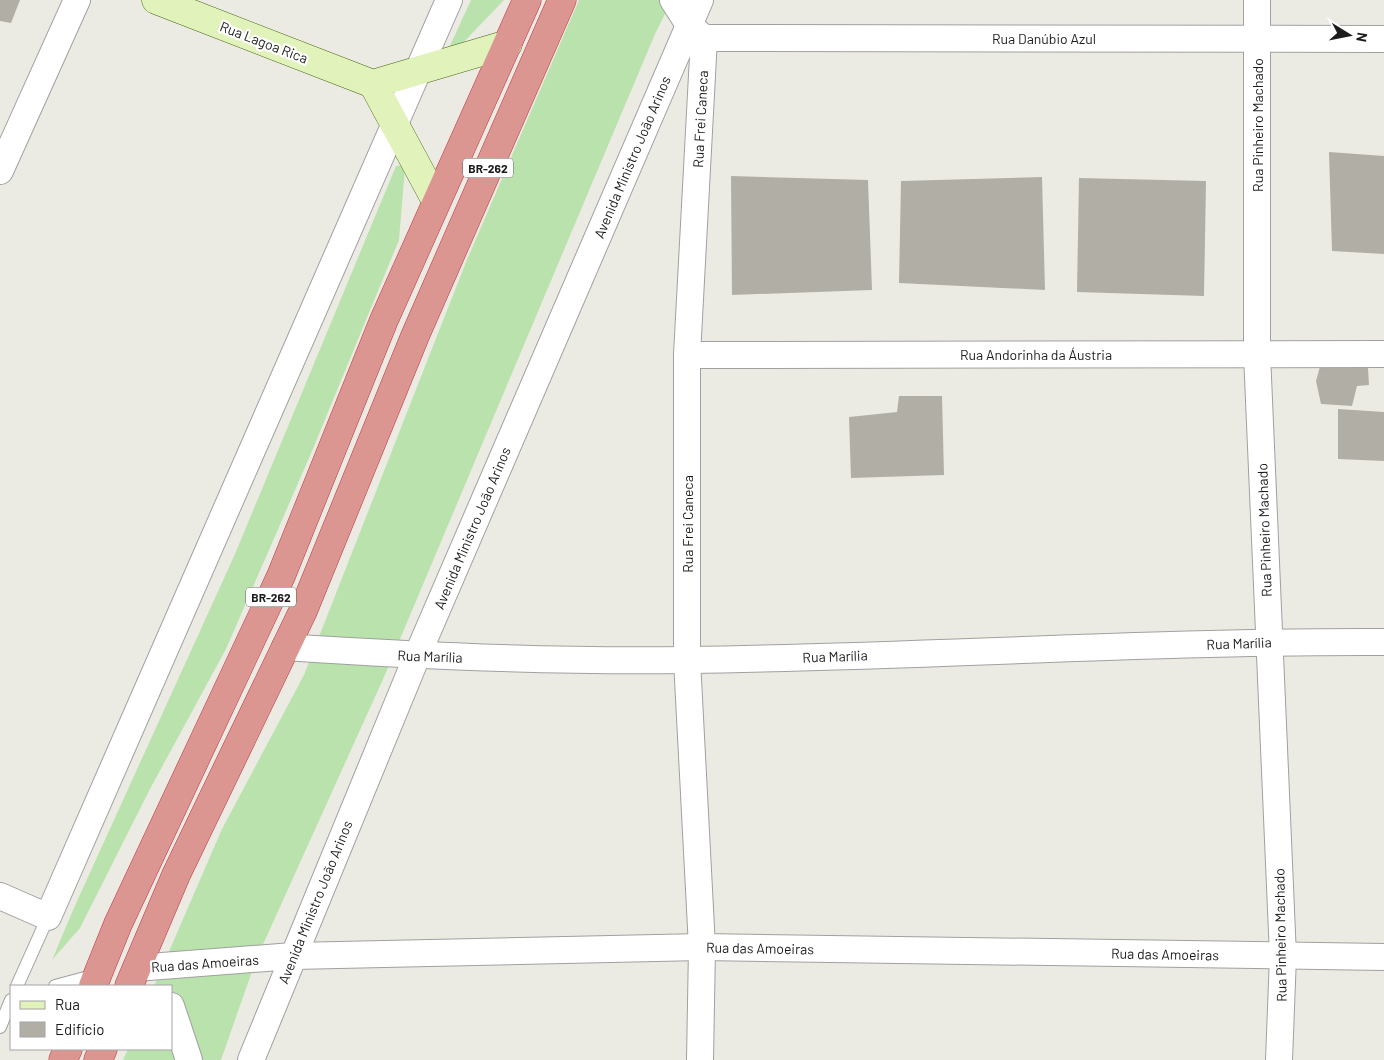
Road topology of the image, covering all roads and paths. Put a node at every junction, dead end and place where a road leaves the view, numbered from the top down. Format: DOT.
graph roads {
  1 [pos="76,0"];
  2 [pos="156,0"];
  3 [pos="449,0"];
  4 [pos="526,0"];
  5 [pos="562,0"];
  6 [pos="673,0"];
  7 [pos="700,0"];
  8 [pos="1257,0"];
  9 [pos="697,31"];
  10 [pos="1257,39"];
  11 [pos="1384,39"];
  12 [pos="508,44"];
  13 [pos="419,70"];
  14 [pos="373,84"];
  15 [pos="395,125"];
  16 [pos="0,170"];
  17 [pos="436,202"];
  18 [pos="1257,354"];
  19 [pos="1384,354"];
  20 [pos="687,355"];
  21 [pos="1269,642"];
  22 [pos="1384,642"];
  23 [pos="285,647"];
  24 [pos="417,656"];
  25 [pos="687,660"];
  26 [pos="0,896"];
  27 [pos="48,917"];
  28 [pos="702,947"];
  29 [pos="293,956"];
  30 [pos="1283,956"];
  31 [pos="1384,957"];
  32 [pos="147,977"];
  33 [pos="96,980"];
  34 [pos="18,985"];
  35 [pos="62,985"];
  36 [pos="10,1002"];
  37 [pos="172,1009"];
  38 [pos="0,1027"];
  39 [pos="189,1060"];
  40 [pos="251,1060"];
  41 [pos="700,1060"];
  42 [pos="1280,1060"];
  1 -- 16 [label="street"];
  2 -- 14 [label="street, Rua Lagoa Rica"];
  3 -- 13 [label="street"];
  4 -- 12 [label="highway, BR-262"];
  5 -- 23 [label="highway, BR-262"];
  6 -- 9 [label="street"];
  7 -- 9 [label="street, Avenida Ministro João Arinos"];
  8 -- 10 [label="street, Rua Pinheiro Machado"];
  9 -- 10 [label="street, Rua Danúbio Azul"];
  9 -- 20 [label="street, Rua Frei Caneca"];
  9 -- 24 [label="street, Avenida Ministro João Arinos"];
  10 -- 11 [label="street, Rua Danúbio Azul"];
  10 -- 18 [label="street, Rua Pinheiro Machado"];
  12 -- 13 [label="street"];
  12 -- 17 [label="highway, BR-262"];
  13 -- 14 [label="street"];
  13 -- 15 [label="street"];
  14 -- 15 [label="street"];
  15 -- 17 [label="street"];
  15 -- 27 [label="street"];
  17 -- 33 [label="highway, BR-262"];
  18 -- 19 [label="street, Rua Andorinha da Áustria"];
  18 -- 20 [label="street, Rua Andorinha da Áustria"];
  18 -- 21 [label="street, Rua Pinheiro Machado"];
  20 -- 25 [label="street, Rua Frei Caneca"];
  21 -- 22 [label="street, Rua Marília"];
  21 -- 25 [label="street, Rua Marília"];
  21 -- 30 [label="street, Rua Pinheiro Machado"];
  23 -- 24 [label="street, Rua Marília"];
  23 -- 32 [label="highway, BR-262"];
  24 -- 25 [label="street, Rua Marília"];
  24 -- 29 [label="street, Avenida Ministro João Arinos"];
  25 -- 28 [label="street, Rua Frei Caneca"];
  26 -- 27 [label="street"];
  27 -- 34 [label="lane"];
  28 -- 29 [label="street, Rua das Amoeiras"];
  28 -- 30 [label="street, Rua das Amoeiras"];
  28 -- 41 [label="street, Rua Frei Caneca"];
  29 -- 32 [label="street, Rua das Amoeiras"];
  29 -- 40 [label="street, Avenida Ministro João Arinos"];
  30 -- 31 [label="street, Rua das Amoeiras"];
  30 -- 42 [label="street, Rua Pinheiro Machado"];
  33 -- 35 [label="lane"];
  36 -- 38 [label="lane"];
  37 -- 39 [label="street"];
}
